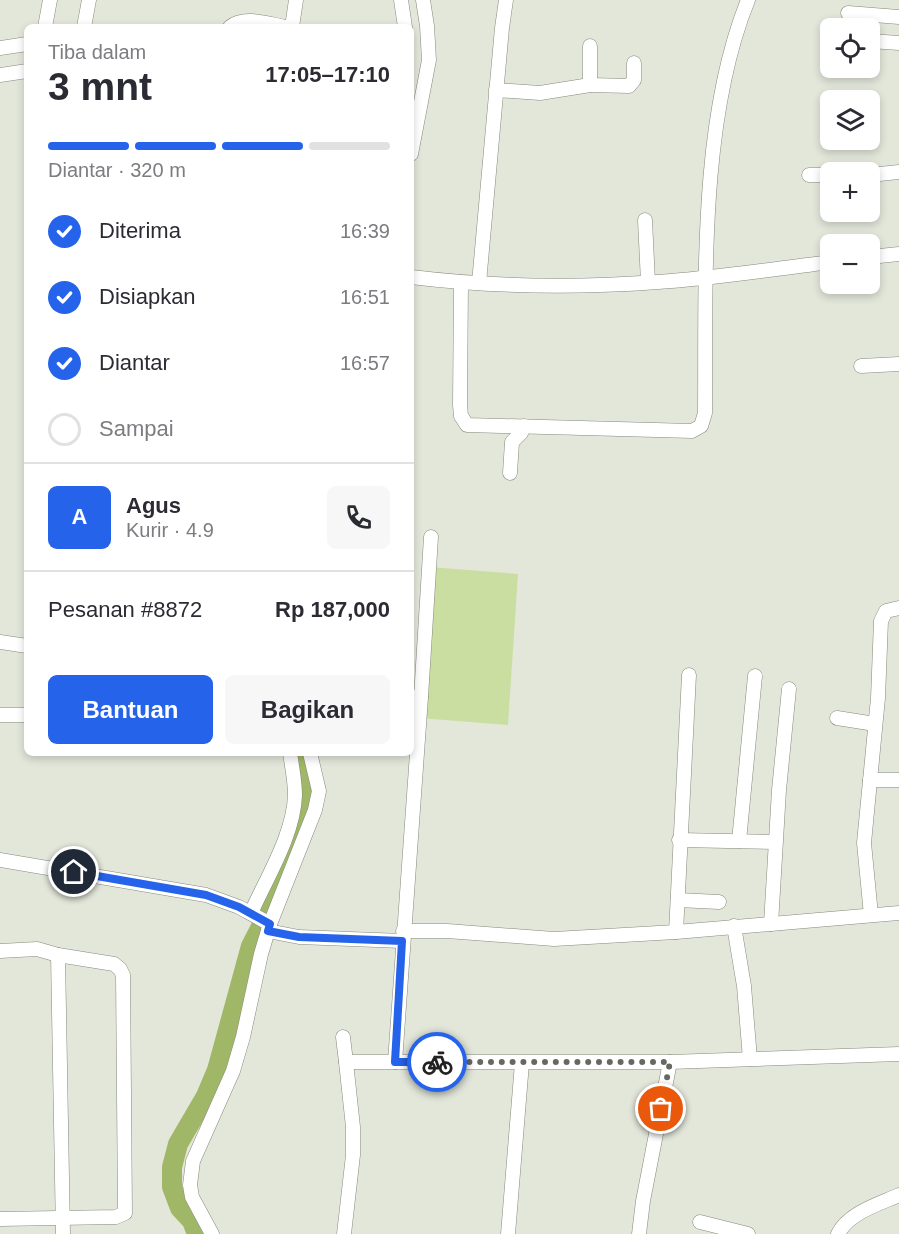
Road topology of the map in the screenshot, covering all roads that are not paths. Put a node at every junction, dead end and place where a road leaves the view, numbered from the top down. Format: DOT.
graph roads {
  1 [pos="50,0"];
  2 [pos="89,0"];
  3 [pos="296,0"];
  4 [pos="401,0"];
  5 [pos="423,0"];
  6 [pos="506,0"];
  7 [pos="748,0"];
  8 [pos="848,13"];
  9 [pos="899,17"];
  10 [pos="46,24"];
  11 [pos="85,24"];
  12 [pos="234,24"];
  13 [pos="266,24"];
  14 [pos="292,24"];
  15 [pos="405,24"];
  16 [pos="880,42"];
  17 [pos="899,43"];
  18 [pos="24,44"];
  19 [pos="590,46"];
  20 [pos="0,48"];
  21 [pos="634,63"];
  22 [pos="24,71"];
  23 [pos="0,75"];
  24 [pos="590,85"];
  25 [pos="496,90"];
  26 [pos="414,138"];
  27 [pos="899,172"];
  28 [pos="880,174"];
  29 [pos="808,175"];
  30 [pos="820,175"];
  31 [pos="645,220"];
  32 [pos="899,254"];
  33 [pos="880,256"];
  34 [pos="820,263"];
  35 [pos="414,277"];
  36 [pos="706,277"];
  37 [pos="648,282"];
  38 [pos="461,283"];
  39 [pos="479,283"];
  40 [pos="899,364"];
  41 [pos="861,366"];
  42 [pos="524,426"];
  43 [pos="510,472"];
  44 [pos="431,537"];
  45 [pos="899,608"];
  46 [pos="0,642"];
  47 [pos="24,646"];
  48 [pos="689,675"];
  49 [pos="755,676"];
  50 [pos="789,689"];
  51 [pos="416,696"];
  52 [pos="0,715"];
  53 [pos="24,715"];
  54 [pos="837,718"];
  55 [pos="875,724"];
  56 [pos="414,730"];
  57 [pos="290,756"];
  58 [pos="311,756"];
  59 [pos="412,756"];
  60 [pos="870,780"];
  61 [pos="899,780"];
  62 [pos="679,840"];
  63 [pos="739,841"];
  64 [pos="776,842"];
  65 [pos="0,860"];
  66 [pos="678,900"];
  67 [pos="719,902"];
  68 [pos="899,912"];
  69 [pos="871,915"];
  70 [pos="262,921"];
  71 [pos="771,924"];
  72 [pos="734,926"];
  73 [pos="676,932"];
  74 [pos="402,936"];
  75 [pos="0,951"];
  76 [pos="58,955"];
  77 [pos="343,1037"];
  78 [pos="899,1054"];
  79 [pos="750,1059"];
  80 [pos="346,1062"];
  81 [pos="395,1062"];
  82 [pos="670,1062"];
  83 [pos="522,1063"];
  84 [pos="899,1195"];
  85 [pos="62,1217"];
  86 [pos="0,1219"];
  87 [pos="700,1222"];
  88 [pos="63,1234"];
  89 [pos="212,1234"];
  90 [pos="344,1234"];
  91 [pos="508,1234"];
  92 [pos="639,1234"];
  93 [pos="748,1234"];
  94 [pos="838,1234"];
  1 -- 10 [label="street"];
  2 -- 11 [label="street"];
  3 -- 14 [label="street"];
  4 -- 15 [label="street"];
  5 -- 26 [label="street"];
  6 -- 25 [label="street"];
  7 -- 36 [label="street"];
  8 -- 9 [label="street"];
  12 -- 13 [label="street"];
  16 -- 17 [label="street"];
  18 -- 20 [label="street"];
  19 -- 24 [label="street"];
  21 -- 24 [label="street"];
  22 -- 23 [label="street"];
  24 -- 25 [label="street"];
  25 -- 39 [label="street"];
  27 -- 28 [label="street"];
  29 -- 30 [label="street"];
  31 -- 37 [label="street"];
  32 -- 33 [label="street"];
  34 -- 36 [label="street"];
  35 -- 38 [label="street"];
  36 -- 37 [label="street"];
  36 -- 42 [label="street"];
  37 -- 39 [label="street"];
  38 -- 39 [label="street"];
  38 -- 42 [label="street"];
  40 -- 41 [label="street"];
  42 -- 43 [label="street"];
  44 -- 51 [label="street"];
  45 -- 55 [label="street"];
  46 -- 47 [label="street"];
  48 -- 62 [label="street"];
  49 -- 63 [label="street"];
  50 -- 64 [label="street"];
  51 -- 56 [label="street"];
  52 -- 53 [label="street"];
  54 -- 55 [label="street"];
  55 -- 60 [label="street"];
  57 -- 70 [label="street"];
  58 -- 70 [label="street"];
  59 -- 74 [label="street"];
  60 -- 61 [label="street"];
  60 -- 69 [label="street"];
  62 -- 63 [label="street"];
  62 -- 66 [label="street"];
  63 -- 64 [label="street"];
  64 -- 71 [label="street"];
  65 -- 70 [label="street"];
  66 -- 67 [label="street"];
  66 -- 73 [label="street"];
  68 -- 69 [label="street"];
  69 -- 71 [label="street"];
  70 -- 74 [label="street"];
  70 -- 89 [label="street"];
  71 -- 72 [label="street"];
  72 -- 73 [label="street"];
  72 -- 79 [label="street"];
  73 -- 74 [label="street"];
  74 -- 81 [label="street"];
  75 -- 76 [label="street"];
  76 -- 85 [label="street"];
  76 -- 85 [label="street"];
  77 -- 80 [label="street"];
  78 -- 79 [label="street"];
  79 -- 82 [label="street"];
  80 -- 81 [label="street"];
  80 -- 90 [label="street"];
  81 -- 83 [label="street"];
  82 -- 83 [label="street"];
  82 -- 92 [label="street"];
  83 -- 91 [label="street"];
  84 -- 94 [label="street"];
  85 -- 86 [label="street"];
  85 -- 88 [label="street"];
  87 -- 93 [label="street"];
}
